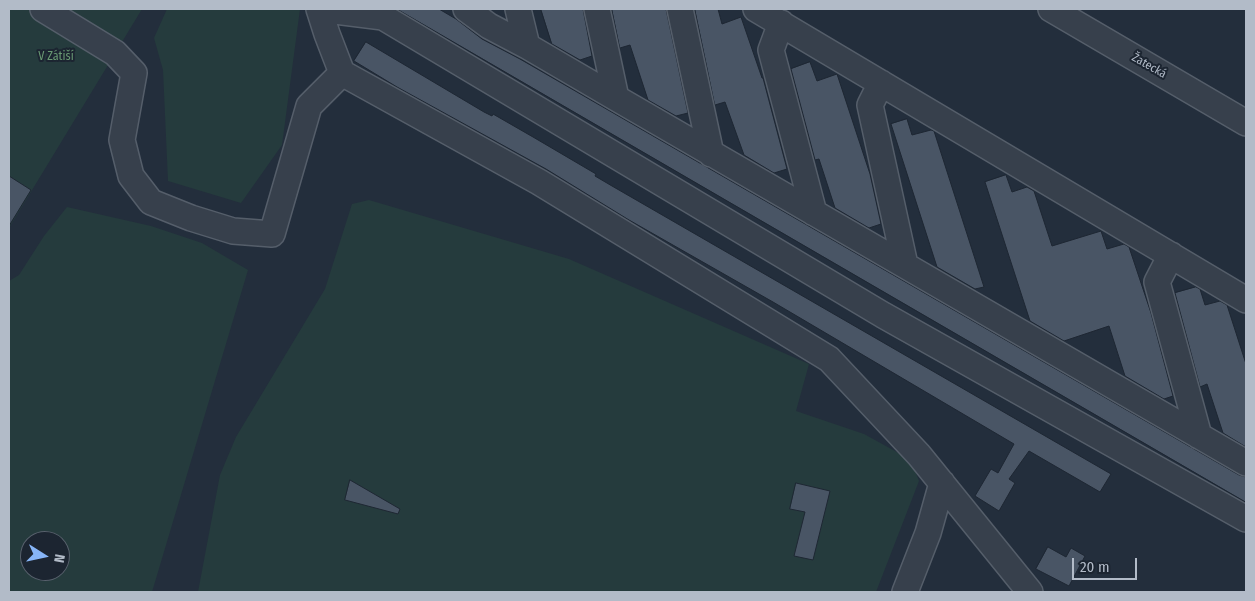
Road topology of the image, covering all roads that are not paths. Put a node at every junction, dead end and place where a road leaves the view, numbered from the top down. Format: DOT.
graph roads {
  1 [pos="43,9"];
  2 [pos="320,9"];
  3 [pos="466,9"];
  4 [pos="518,9"];
  5 [pos="597,9"];
  6 [pos="680,9"];
  7 [pos="756,9"];
  8 [pos="1051,9"];
  9 [pos="781,23"];
  10 [pos="527,46"];
  11 [pos="342,73"];
  12 [pos="881,82"];
  13 [pos="616,98"];
  14 [pos="1246,123"];
  15 [pos="711,154"];
  16 [pos="814,213"];
  17 [pos="1171,255"];
  18 [pos="905,265"];
  19 [pos="1246,300"];
  20 [pos="1199,436"];
  21 [pos="1246,463"];
  22 [pos="942,483"];
  23 [pos="1246,519"];
  24 [pos="906,592"];
  25 [pos="1030,592"];
  1 -- 11 [label="street"];
  2 -- 11 [label="street"];
  2 -- 23 [label="street"];
  3 -- 10 [label="street"];
  4 -- 10 [label="street"];
  5 -- 13 [label="street"];
  6 -- 15 [label="street"];
  7 -- 9 [label="street"];
  8 -- 14 [label="street, Žatecká"];
  9 -- 12 [label="street"];
  9 -- 16 [label="street"];
  10 -- 13 [label="street"];
  11 -- 22 [label="street"];
  12 -- 17 [label="street"];
  12 -- 18 [label="street"];
  13 -- 15 [label="street"];
  15 -- 16 [label="street"];
  16 -- 18 [label="street"];
  17 -- 19 [label="street"];
  17 -- 20 [label="street"];
  18 -- 20 [label="street"];
  20 -- 21 [label="street"];
  22 -- 24 [label="street"];
  22 -- 25 [label="street"];
}
